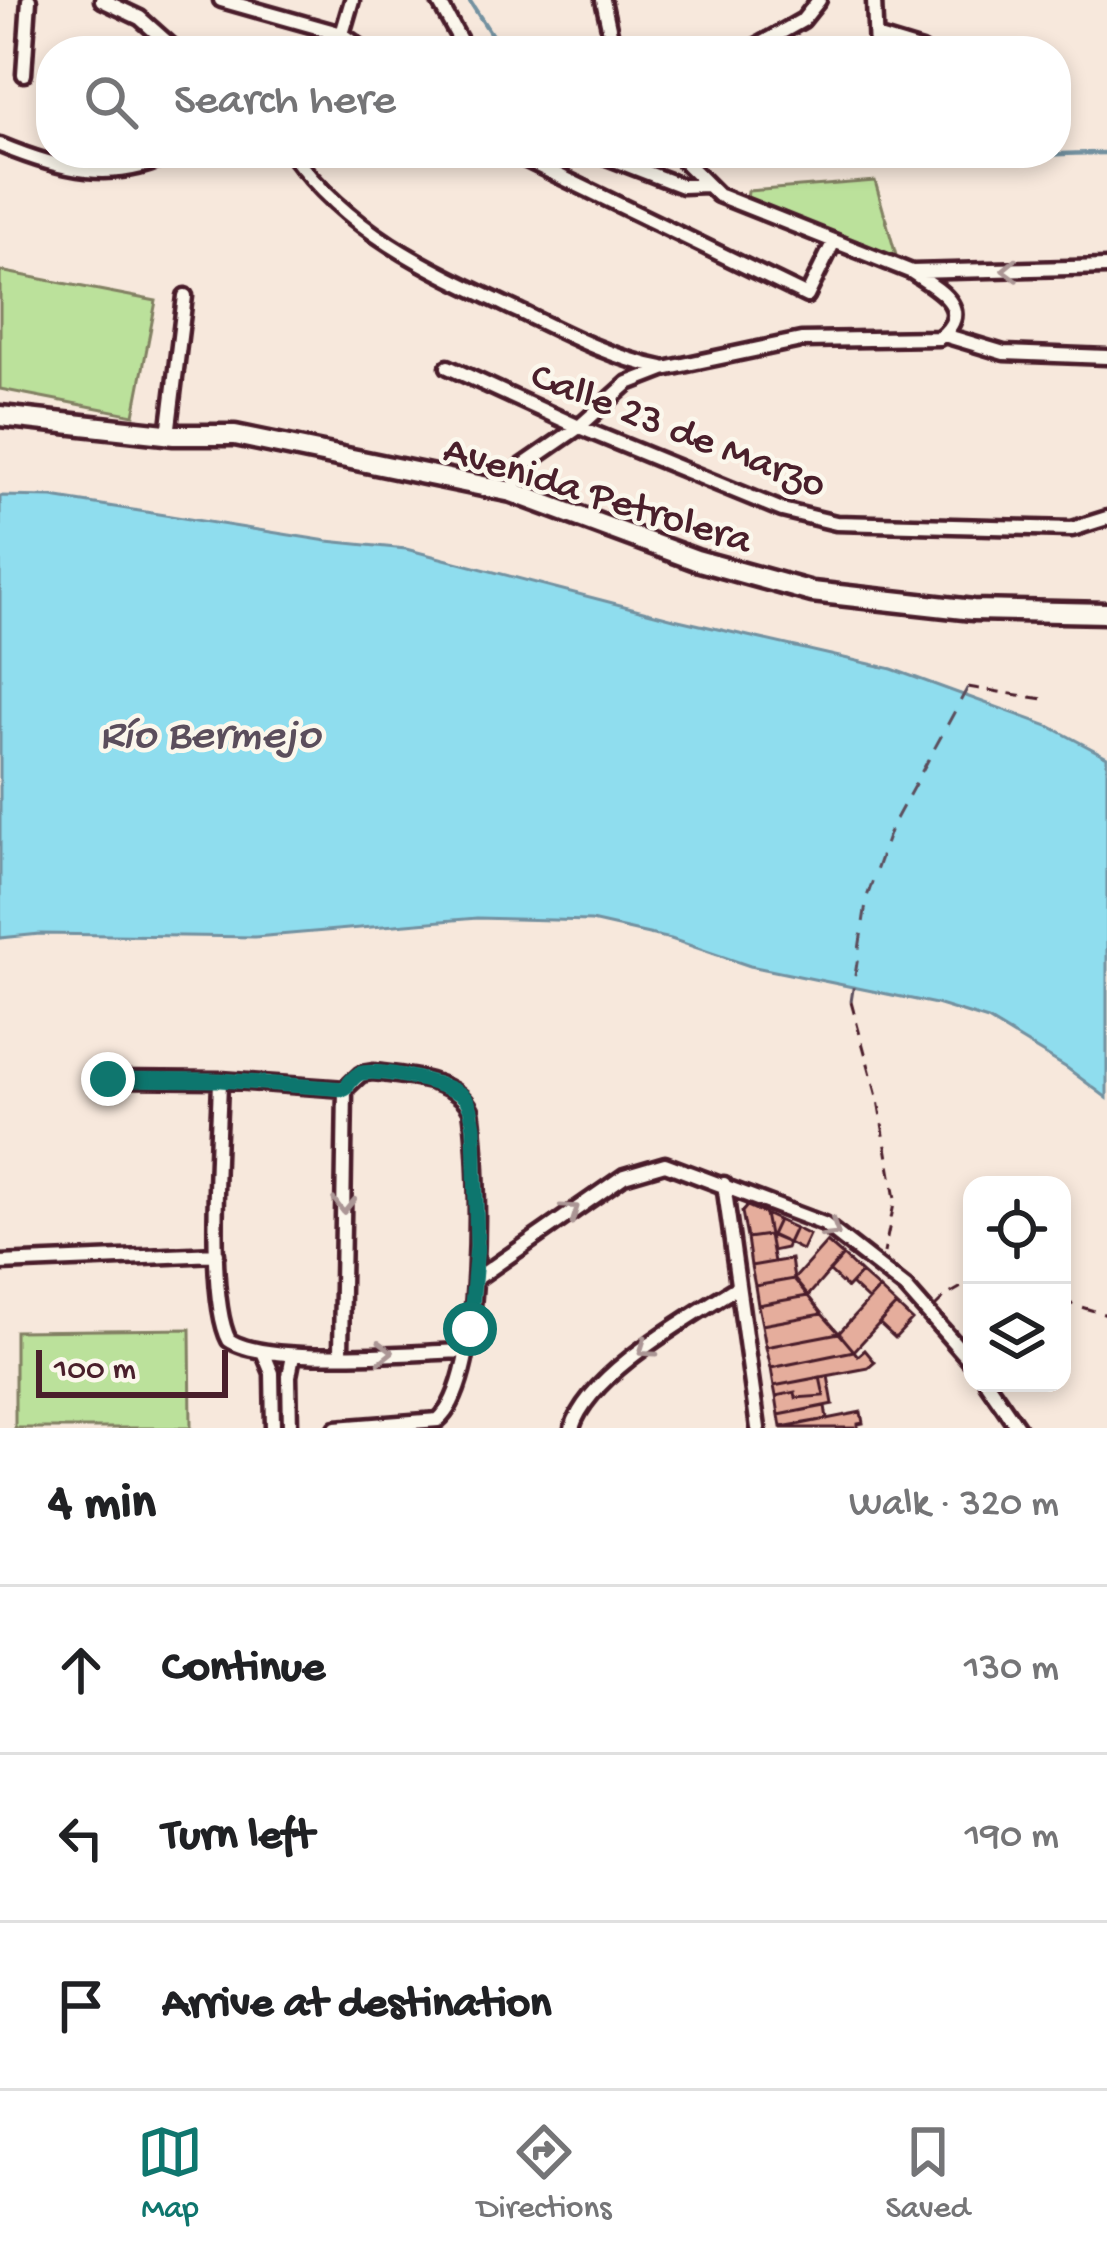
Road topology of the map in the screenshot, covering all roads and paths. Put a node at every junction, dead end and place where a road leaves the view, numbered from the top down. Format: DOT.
graph roads {
  1 [pos="29,0"];
  2 [pos="102,0"];
  3 [pos="220,0"];
  4 [pos="352,0"];
  5 [pos="438,0"];
  6 [pos="603,0"];
  7 [pos="819,0"];
  8 [pos="874,0"];
  9 [pos="342,34"];
  10 [pos="160,36"];
  11 [pos="345,36"];
  12 [pos="458,36"];
  13 [pos="611,36"];
  14 [pos="777,36"];
  15 [pos="876,36"];
  16 [pos="23,74"];
  17 [pos="0,145"];
  18 [pos="36,160"];
  19 [pos="61,168"];
  20 [pos="132,168"];
  21 [pos="302,168"];
  22 [pos="543,168"];
  23 [pos="635,168"];
  24 [pos="688,168"];
  25 [pos="707,185"];
  26 [pos="834,241"];
  27 [pos="1107,267"];
  28 [pos="913,272"];
  29 [pos="185,296"];
  30 [pos="944,335"];
  31 [pos="1107,357"];
  32 [pos="448,368"];
  33 [pos="664,369"];
  34 [pos="0,416"];
  35 [pos="579,427"];
  36 [pos="168,435"];
  37 [pos="512,492"];
  38 [pos="1107,518"];
  39 [pos="1107,613"];
  40 [pos="968,687"];
  41 [pos="1043,699"];
  42 [pos="851,1002"];
  43 [pos="108,1079"];
  44 [pos="220,1080"];
  45 [pos="345,1089"];
  46 [pos="724,1184"];
  47 [pos="217,1254"];
  48 [pos="0,1264"];
  49 [pos="882,1266"];
  50 [pos="476,1279"];
  51 [pos="967,1284"];
  52 [pos="737,1287"];
  53 [pos="1071,1304"];
  54 [pos="931,1313"];
  55 [pos="1107,1315"];
  56 [pos="466,1351"];
  57 [pos="963,1352"];
  58 [pos="340,1353"];
  59 [pos="264,1354"];
  60 [pos="293,1356"];
  61 [pos="994,1392"];
  62 [pos="428,1425"];
  63 [pos="273,1428"];
  64 [pos="290,1428"];
  65 [pos="336,1428"];
  66 [pos="572,1428"];
  67 [pos="758,1428"];
  68 [pos="1018,1428"];
  1 -- 16 [label="street"];
  2 -- 10 [label="street"];
  3 -- 9 [label="street"];
  4 -- 9 [label="street"];
  5 -- 12 [label="street"];
  6 -- 13 [label="street"];
  7 -- 14 [label="street"];
  8 -- 15 [label="street"];
  9 -- 11 [label="street"];
  17 -- 18 [label="street"];
  19 -- 20 [label="street"];
  21 -- 33 [label="street"];
  22 -- 26 [label="street"];
  23 -- 25 [label="street"];
  24 -- 25 [label="street"];
  25 -- 26 [label="street"];
  26 -- 28 [label="street"];
  27 -- 28 [label="street, one-way"];
  28 -- 30 [label="street"];
  29 -- 36 [label="street"];
  30 -- 31 [label="street"];
  30 -- 33 [label="street"];
  32 -- 35 [label="street, Calle 23 de Marzo"];
  33 -- 35 [label="street"];
  34 -- 36 [label="highway, Avenida Petrolera"];
  35 -- 37 [label="street"];
  35 -- 38 [label="street, Calle 23 de Marzo"];
  36 -- 37 [label="highway, Avenida Petrolera"];
  37 -- 39 [label="highway, Avenida Petrolera"];
  40 -- 41 [label="path"];
  42 -- 49 [label="path"];
  43 -- 44 [label="street"];
  44 -- 45 [label="street"];
  44 -- 47 [label="street"];
  45 -- 50 [label="street"];
  45 -- 58 [label="street, one-way"];
  46 -- 49 [label="street, one-way"];
  50 -- 46 [label="street, one-way"];
  46 -- 52 [label="street"];
  47 -- 48 [label="street"];
  47 -- 59 [label="street"];
  49 -- 54 [label="street"];
  50 -- 56 [label="street"];
  51 -- 54 [label="path"];
  52 -- 66 [label="street, one-way"];
  52 -- 67 [label="street"];
  53 -- 55 [label="path"];
  54 -- 57 [label="street"];
  58 -- 56 [label="street, one-way"];
  56 -- 62 [label="street"];
  58 -- 60 [label="street"];
  59 -- 60 [label="street"];
  59 -- 63 [label="street"];
  60 -- 64 [label="street"];
  61 -- 68 [label="street"];
  62 -- 65 [label="street"];
}
